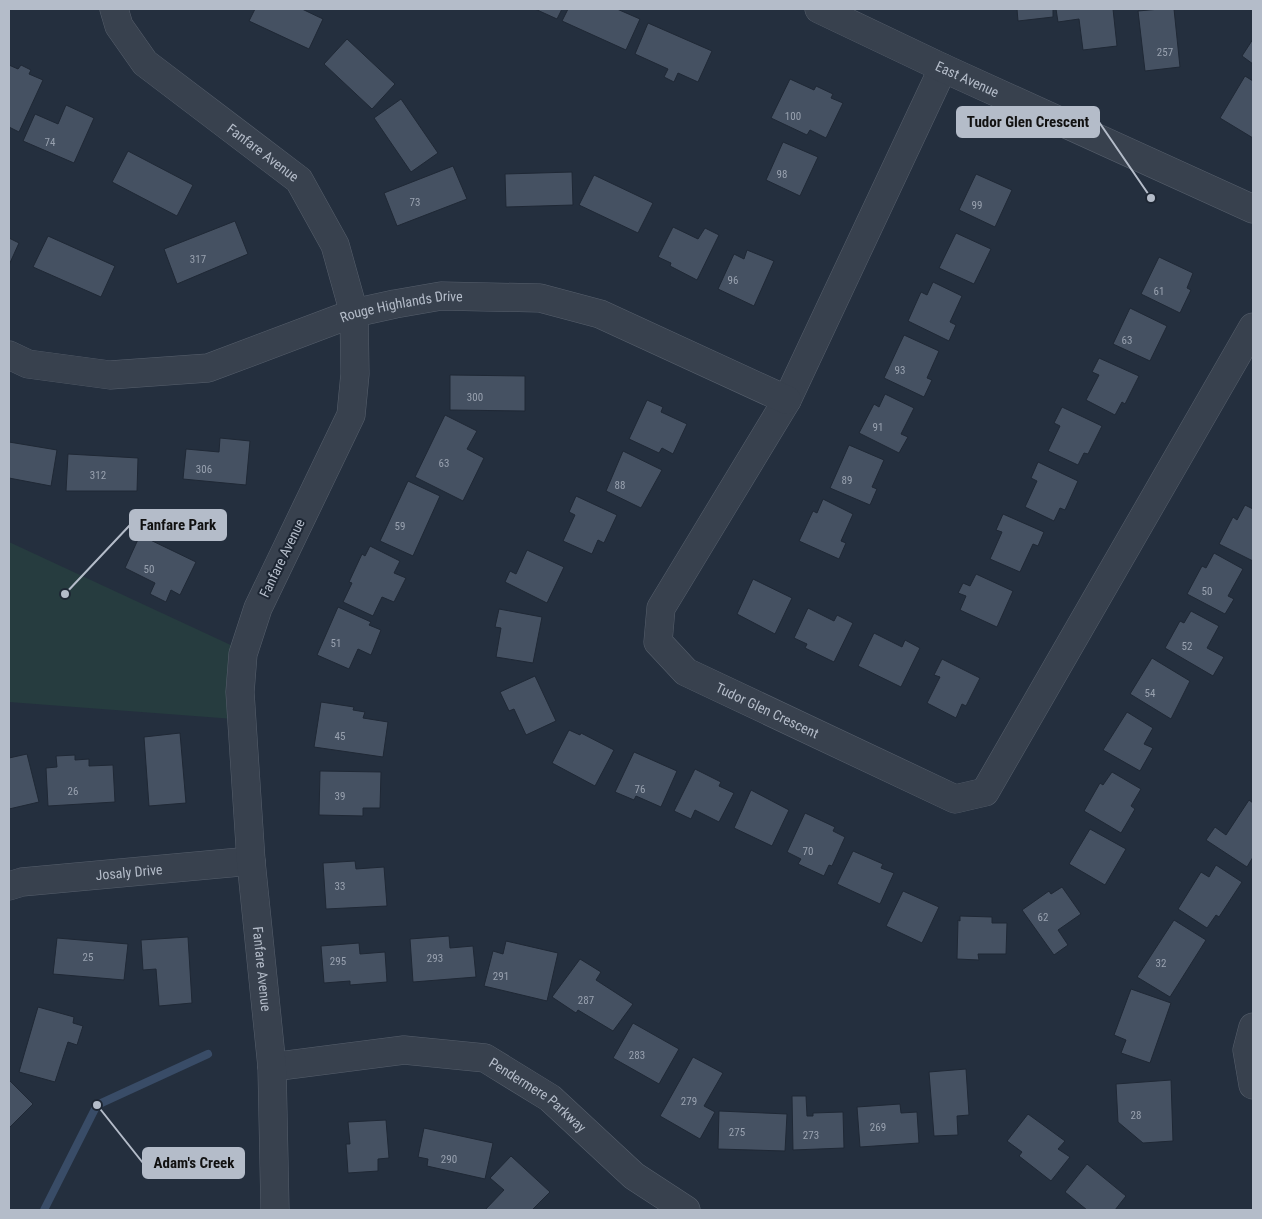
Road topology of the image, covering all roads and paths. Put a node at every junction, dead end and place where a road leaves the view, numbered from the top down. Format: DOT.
graph roads {
  1 [pos="114,9"];
  2 [pos="819,9"];
  3 [pos="943,68"];
  4 [pos="1253,209"];
  5 [pos="354,313"];
  6 [pos="1253,327"];
  7 [pos="9,355"];
  8 [pos="787,400"];
  9 [pos="251,861"];
  10 [pos="9,886"];
  11 [pos="1253,1027"];
  12 [pos="272,1067"];
  13 [pos="1253,1085"];
  14 [pos="275,1210"];
  15 [pos="686,1210"];
  1 -- 5 [label="street, Fanfare Avenue"];
  2 -- 3 [label="street, East Avenue"];
  3 -- 4 [label="street, East Avenue"];
  3 -- 8 [label="street, Tudor Glen Crescent"];
  5 -- 7 [label="street, Rouge Highlands Drive"];
  5 -- 8 [label="street, Rouge Highlands Drive"];
  5 -- 9 [label="street, Fanfare Avenue"];
  6 -- 8 [label="street, Tudor Glen Crescent"];
  9 -- 10 [label="street, Josaly Drive"];
  9 -- 12 [label="street, Fanfare Avenue"];
  11 -- 13 [label="street"];
  12 -- 14 [label="street, Fanfare Avenue"];
  12 -- 15 [label="street, Pendermere Parkway"];
}
